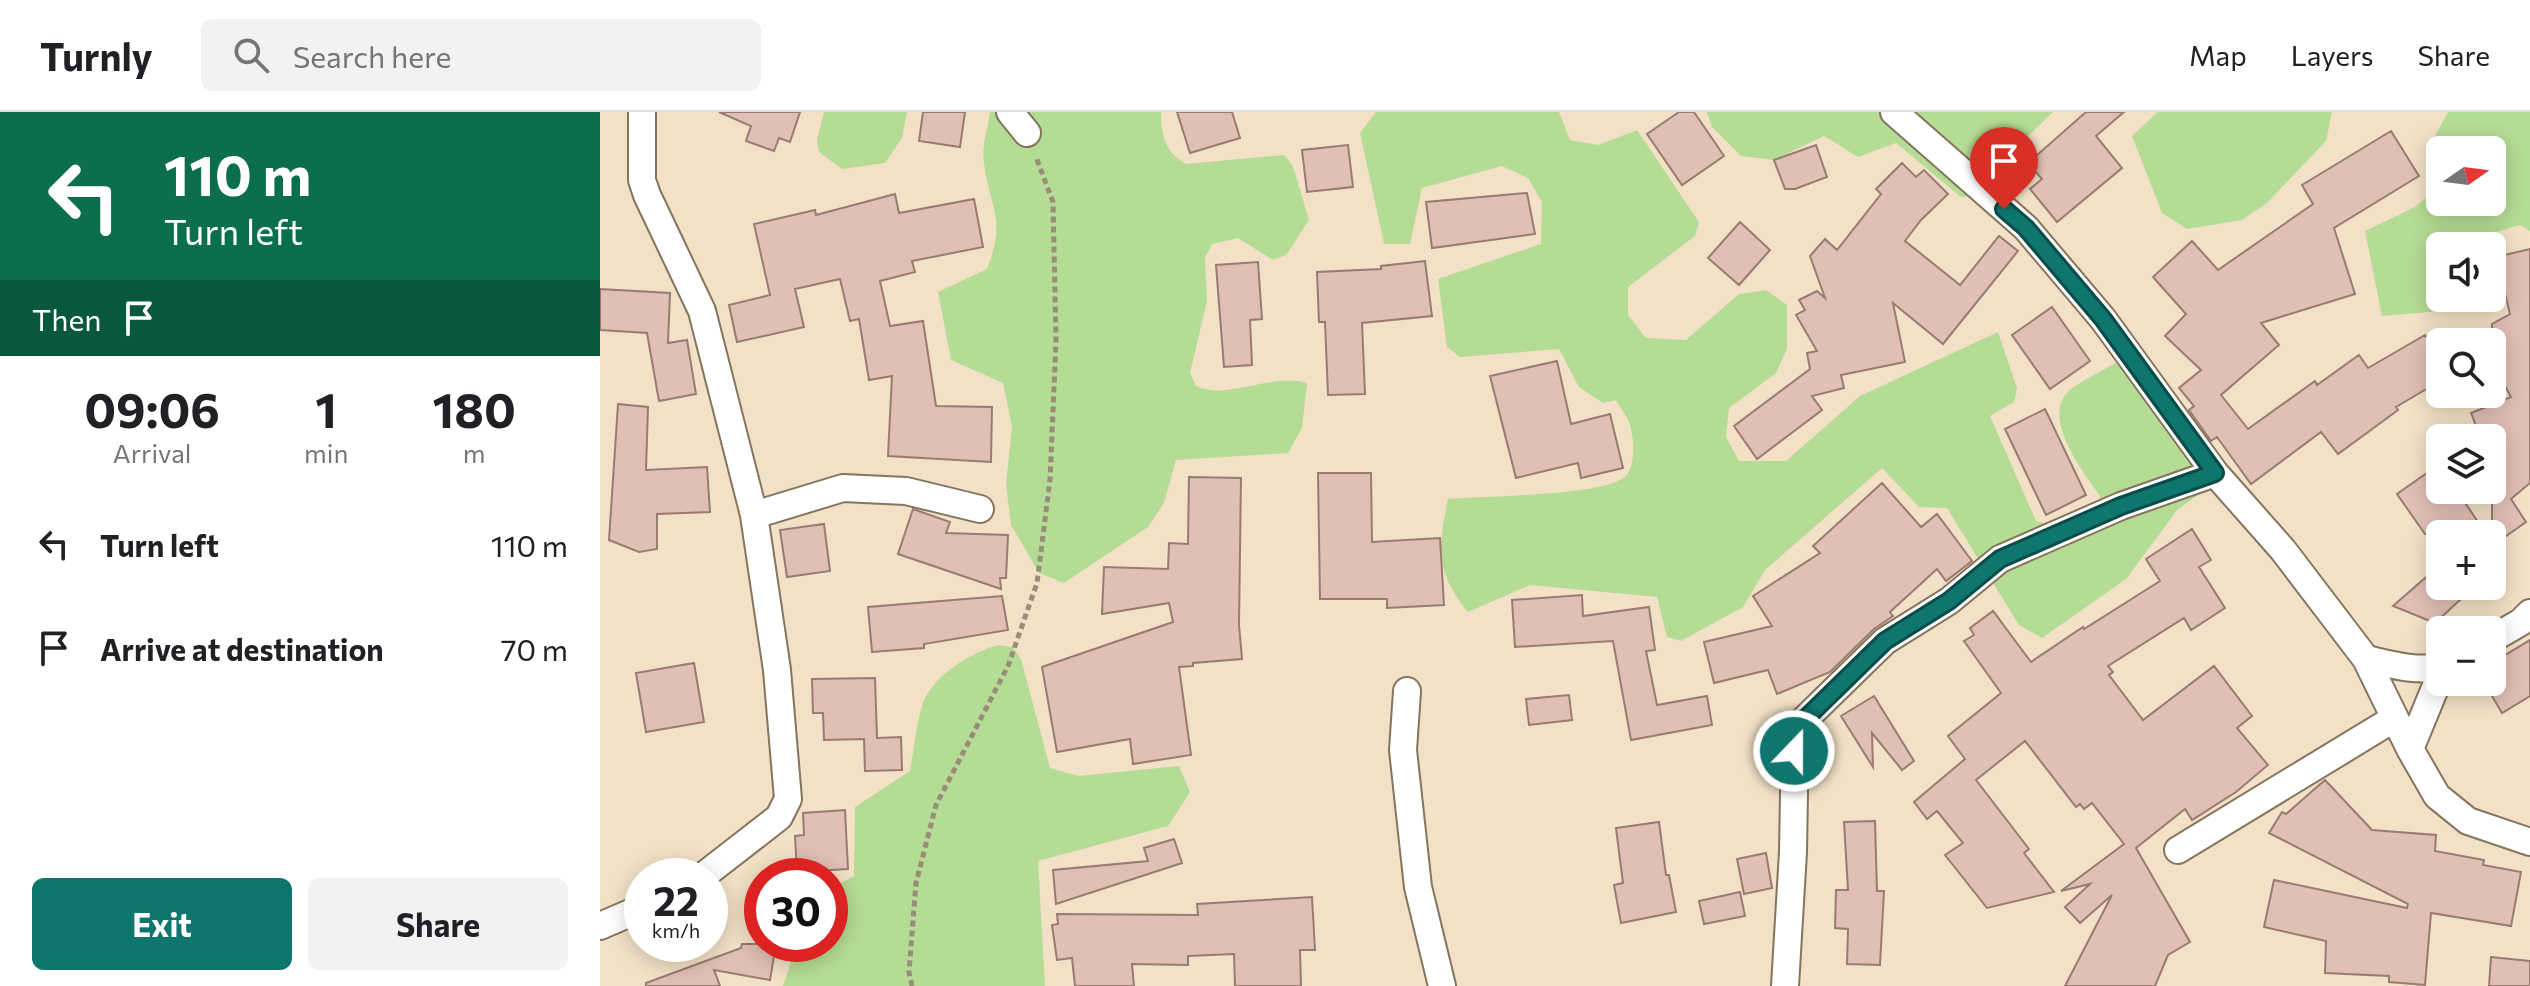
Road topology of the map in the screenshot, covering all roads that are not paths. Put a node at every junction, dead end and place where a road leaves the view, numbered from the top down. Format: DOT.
graph roads {
  1 [pos="642,112"];
  2 [pos="1010,112"];
  3 [pos="1894,112"];
  4 [pos="1027,133"];
  5 [pos="2215,473"];
  6 [pos="980,509"];
  7 [pos="754,515"];
  8 [pos="2530,613"];
  9 [pos="2506,631"];
  10 [pos="2366,659"];
  11 [pos="2426,669"];
  12 [pos="1407,691"];
  13 [pos="2432,696"];
  14 [pos="2395,718"];
  15 [pos="2410,749"];
  16 [pos="2530,842"];
  17 [pos="2178,850"];
  18 [pos="726,858"];
  19 [pos="624,916"];
  20 [pos="600,926"];
  21 [pos="1442,986"];
  22 [pos="1785,986"];
  1 -- 7 [label="street"];
  2 -- 4 [label="street"];
  3 -- 5 [label="street"];
  5 -- 10 [label="street"];
  5 -- 22 [label="street"];
  6 -- 7 [label="street"];
  7 -- 18 [label="street"];
  8 -- 9 [label="street"];
  10 -- 11 [label="street"];
  10 -- 14 [label="street"];
  12 -- 21 [label="street"];
  13 -- 15 [label="street"];
  14 -- 15 [label="street"];
  14 -- 17 [label="street"];
  15 -- 16 [label="street"];
  19 -- 20 [label="street"];
}
